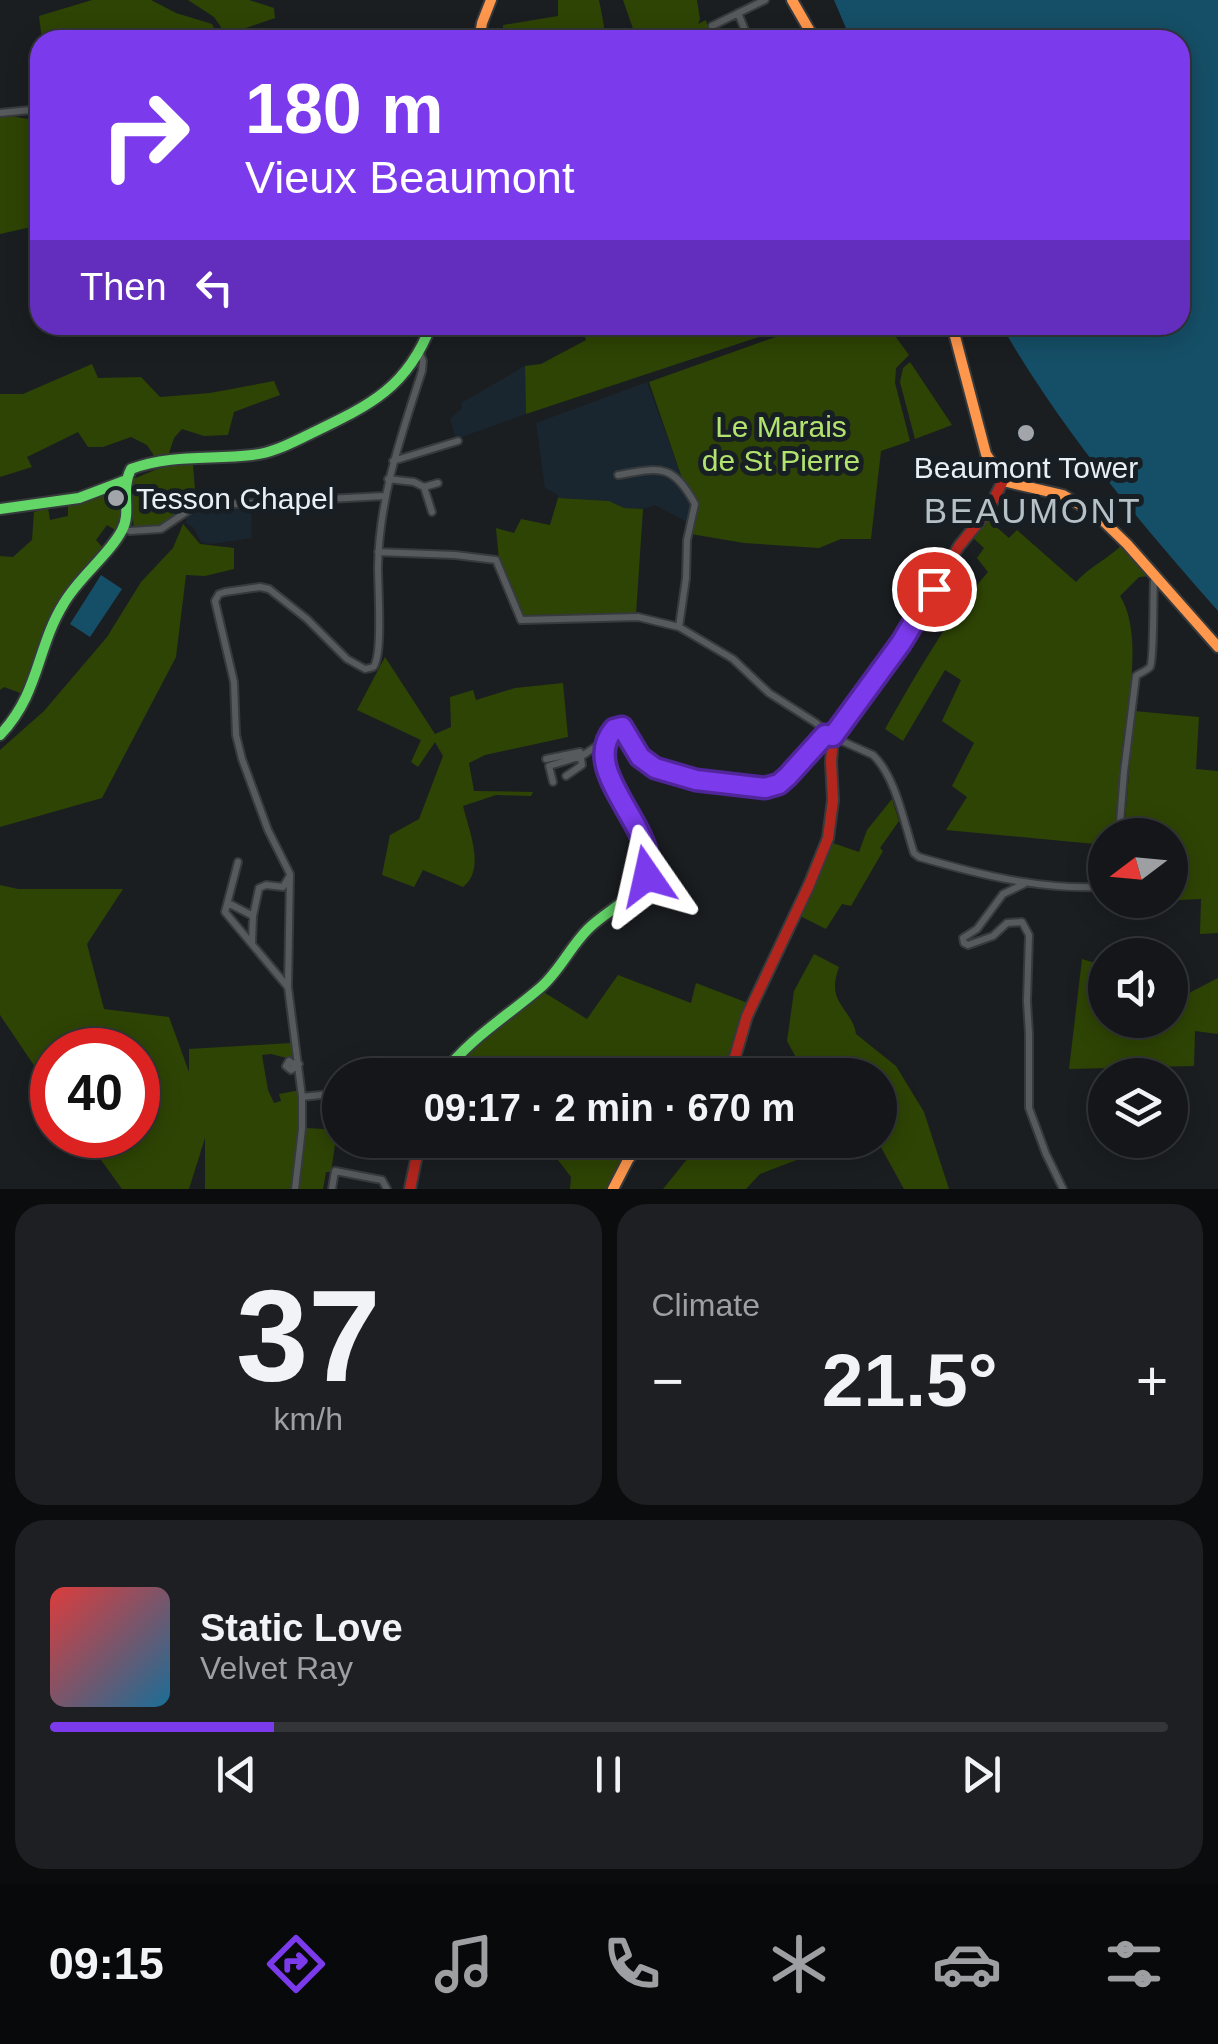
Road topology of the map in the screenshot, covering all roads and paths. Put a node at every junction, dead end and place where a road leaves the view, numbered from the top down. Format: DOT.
graph roads {
  1 [pos="491,0"];
  2 [pos="764,0"];
  3 [pos="792,0"];
  4 [pos="738,13"];
  5 [pos="712,26"];
  6 [pos="482,30"];
  7 [pos="745,30"];
  8 [pos="810,30"];
  9 [pos="30,110"];
  10 [pos="0,113"];
  11 [pos="427,335"];
  12 [pos="955,335"];
  13 [pos="420,353"];
  14 [pos="458,441"];
  15 [pos="392,462"];
  16 [pos="618,474"];
  17 [pos="388,479"];
  18 [pos="124,481"];
  19 [pos="438,482"];
  20 [pos="1003,482"];
  21 [pos="424,487"];
  22 [pos="384,496"];
  23 [pos="0,509"];
  24 [pos="432,512"];
  25 [pos="123,529"];
  26 [pos="378,552"];
  27 [pos="1154,576"];
  28 [pos="679,627"];
  29 [pos="1218,647"];
  30 [pos="0,734"];
  31 [pos="833,736"];
  32 [pos="606,739"];
  33 [pos="582,756"];
  34 [pos="546,759"];
  35 [pos="566,776"];
  36 [pos="553,782"];
  37 [pos="1120,818"];
  38 [pos="238,862"];
  39 [pos="290,874"];
  40 [pos="1025,884"];
  41 [pos="1088,886"];
  42 [pos="228,903"];
  43 [pos="253,916"];
  44 [pos="252,944"];
  45 [pos="288,987"];
  46 [pos="456,1058"];
  47 [pos="734,1058"];
  48 [pos="322,1094"];
  49 [pos="302,1097"];
  50 [pos="416,1158"];
  51 [pos="629,1158"];
  52 [pos="294,1189"];
  53 [pos="332,1189"];
  54 [pos="387,1189"];
  55 [pos="410,1189"];
  56 [pos="613,1189"];
  57 [pos="1063,1189"];
  1 -- 6 [label="main road"];
  2 -- 4 [label="street"];
  3 -- 8 [label="main road"];
  4 -- 5 [label="street"];
  4 -- 7 [label="street"];
  9 -- 10 [label="street"];
  11 -- 13 [label="main road"];
  12 -- 20 [label="main road"];
  13 -- 15 [label="street"];
  13 -- 18 [label="main road"];
  14 -- 15 [label="street"];
  15 -- 17 [label="street"];
  16 -- 28 [label="street"];
  17 -- 21 [label="street"];
  17 -- 22 [label="street"];
  18 -- 23 [label="main road"];
  18 -- 25 [label="main road"];
  19 -- 21 [label="street"];
  20 -- 27 [label="main road"];
  20 -- 31 [label="main road"];
  21 -- 24 [label="street"];
  22 -- 25 [label="street"];
  22 -- 26 [label="street"];
  25 -- 30 [label="main road"];
  26 -- 28 [label="street"];
  26 -- 39 [label="street"];
  27 -- 29 [label="main road"];
  27 -- 37 [label="street"];
  28 -- 31 [label="street"];
  31 -- 32 [label="main road"];
  31 -- 40 [label="street"];
  31 -- 47 [label="main road"];
  32 -- 33 [label="street"];
  32 -- 46 [label="main road"];
  33 -- 34 [label="street"];
  33 -- 35 [label="street"];
  33 -- 36 [label="street"];
  38 -- 42 [label="street"];
  39 -- 43 [label="street"];
  39 -- 45 [label="street"];
  40 -- 41 [label="street"];
  40 -- 57 [label="street"];
  42 -- 43 [label="street"];
  42 -- 44 [label="street"];
  43 -- 44 [label="street"];
  44 -- 45 [label="street"];
  45 -- 49 [label="street"];
  48 -- 49 [label="street"];
  49 -- 52 [label="street"];
  50 -- 55 [label="main road"];
  51 -- 56 [label="main road"];
  53 -- 54 [label="street"];
}
